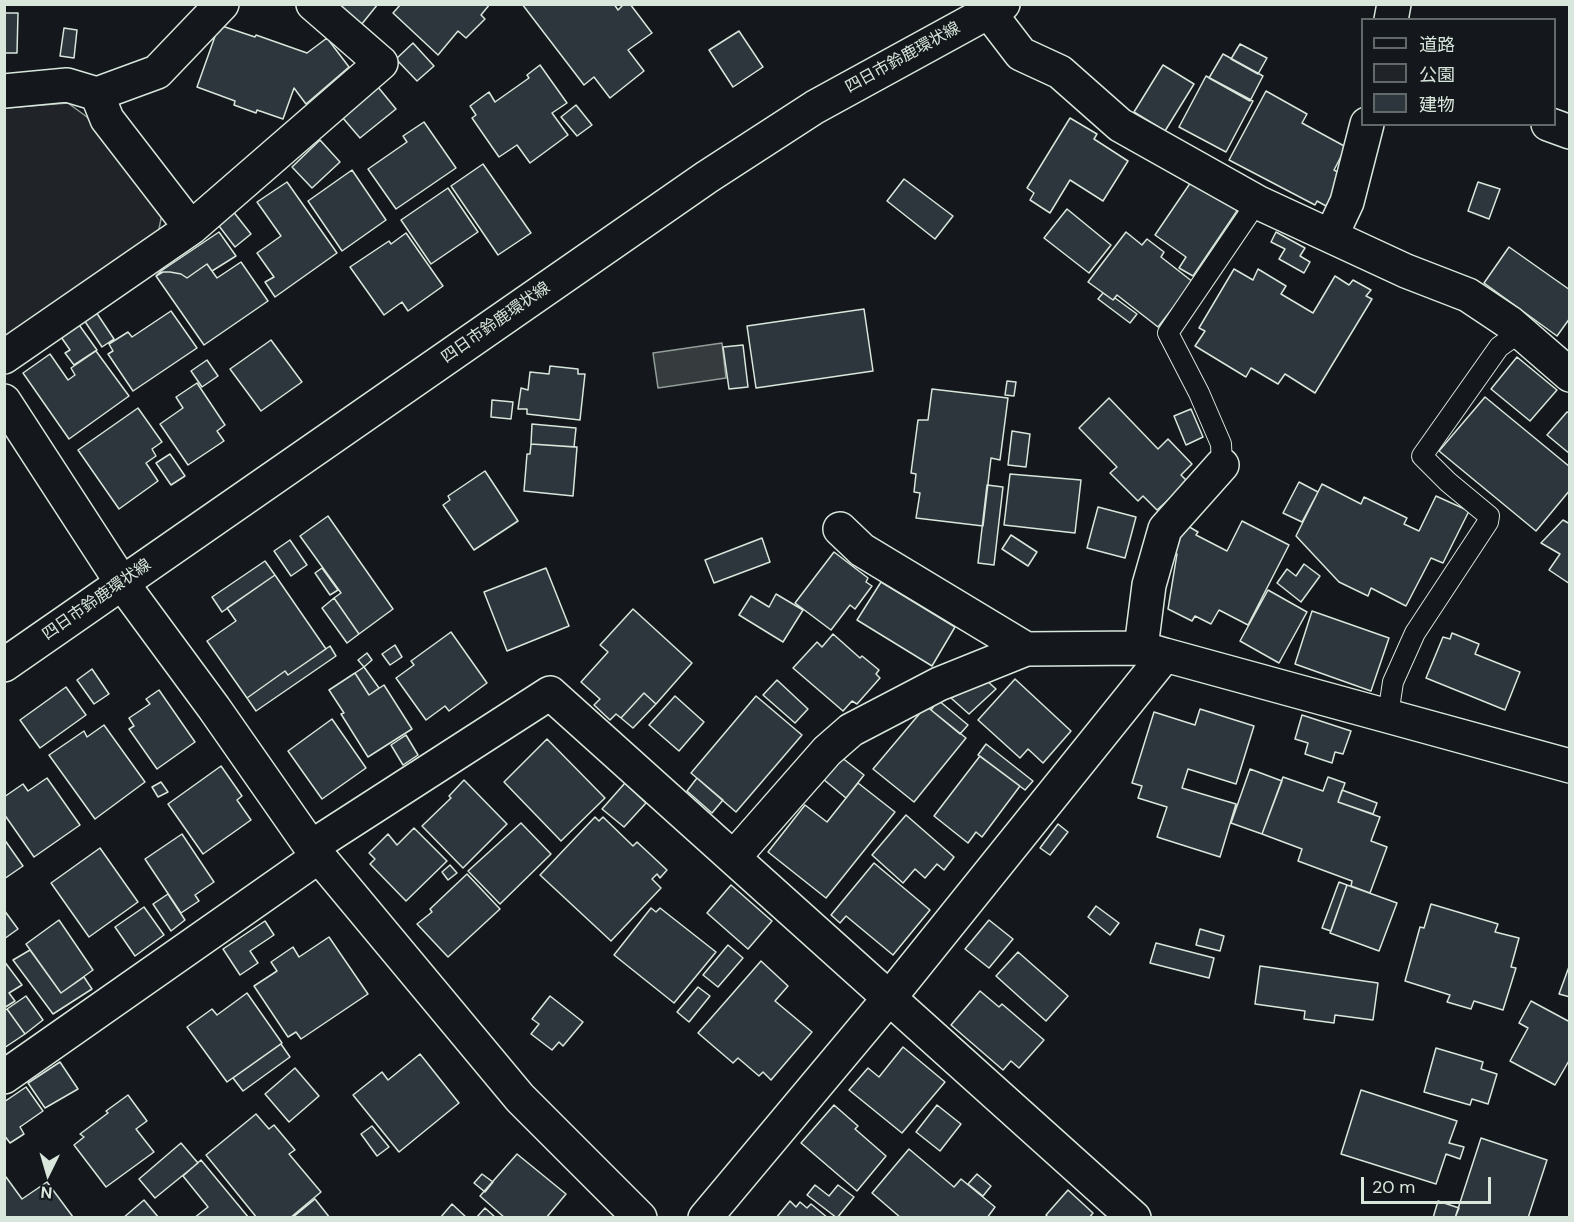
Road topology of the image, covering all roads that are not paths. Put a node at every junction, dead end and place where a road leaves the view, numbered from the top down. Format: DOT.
graph roads {
  1 [pos="222,4"];
  2 [pos="313,4"];
  3 [pos="995,8"];
  4 [pos="4,91"];
  5 [pos="97,94"];
  6 [pos="1366,126"];
  7 [pos="1553,126"];
  8 [pos="1569,132"];
  9 [pos="1257,202"];
  10 [pos="191,228"];
  11 [pos="1331,236"];
  12 [pos="1520,332"];
  13 [pos="4,357"];
  14 [pos="1569,375"];
  15 [pos="4,401"];
  16 [pos="1222,465"];
  17 [pos="840,529"];
  18 [pos="122,583"];
  19 [pos="1026,649"];
  20 [pos="1153,652"];
  21 [pos="4,665"];
  22 [pos="1389,715"];
  23 [pos="1569,766"];
  24 [pos="315,852"];
  25 [pos="734,857"];
  26 [pos="890,997"];
  27 [pos="4,1077"];
  28 [pos="640,1218"];
  29 [pos="705,1218"];
  30 [pos="1134,1218"];
  1 -- 5 [label="street"];
  2 -- 10 [label="street"];
  3 -- 9 [label="street"];
  3 -- 18 [label="street, 四日市鈴鹿環状線"];
  4 -- 5 [label="street"];
  5 -- 10 [label="street"];
  6 -- 11 [label="street"];
  7 -- 8 [label="street"];
  9 -- 11 [label="street"];
  9 -- 16 [label="lane"];
  10 -- 13 [label="street"];
  11 -- 12 [label="street"];
  12 -- 14 [label="street"];
  12 -- 22 [label="lane"];
  15 -- 18 [label="street"];
  16 -- 20 [label="street"];
  17 -- 19 [label="street"];
  18 -- 21 [label="street, 四日市鈴鹿環状線"];
  18 -- 24 [label="street"];
  19 -- 20 [label="street"];
  19 -- 25 [label="street"];
  20 -- 22 [label="street"];
  20 -- 26 [label="street"];
  22 -- 23 [label="street"];
  24 -- 25 [label="street"];
  24 -- 27 [label="street"];
  24 -- 28 [label="street"];
  25 -- 26 [label="street"];
  26 -- 29 [label="street"];
  26 -- 30 [label="street"];
}
